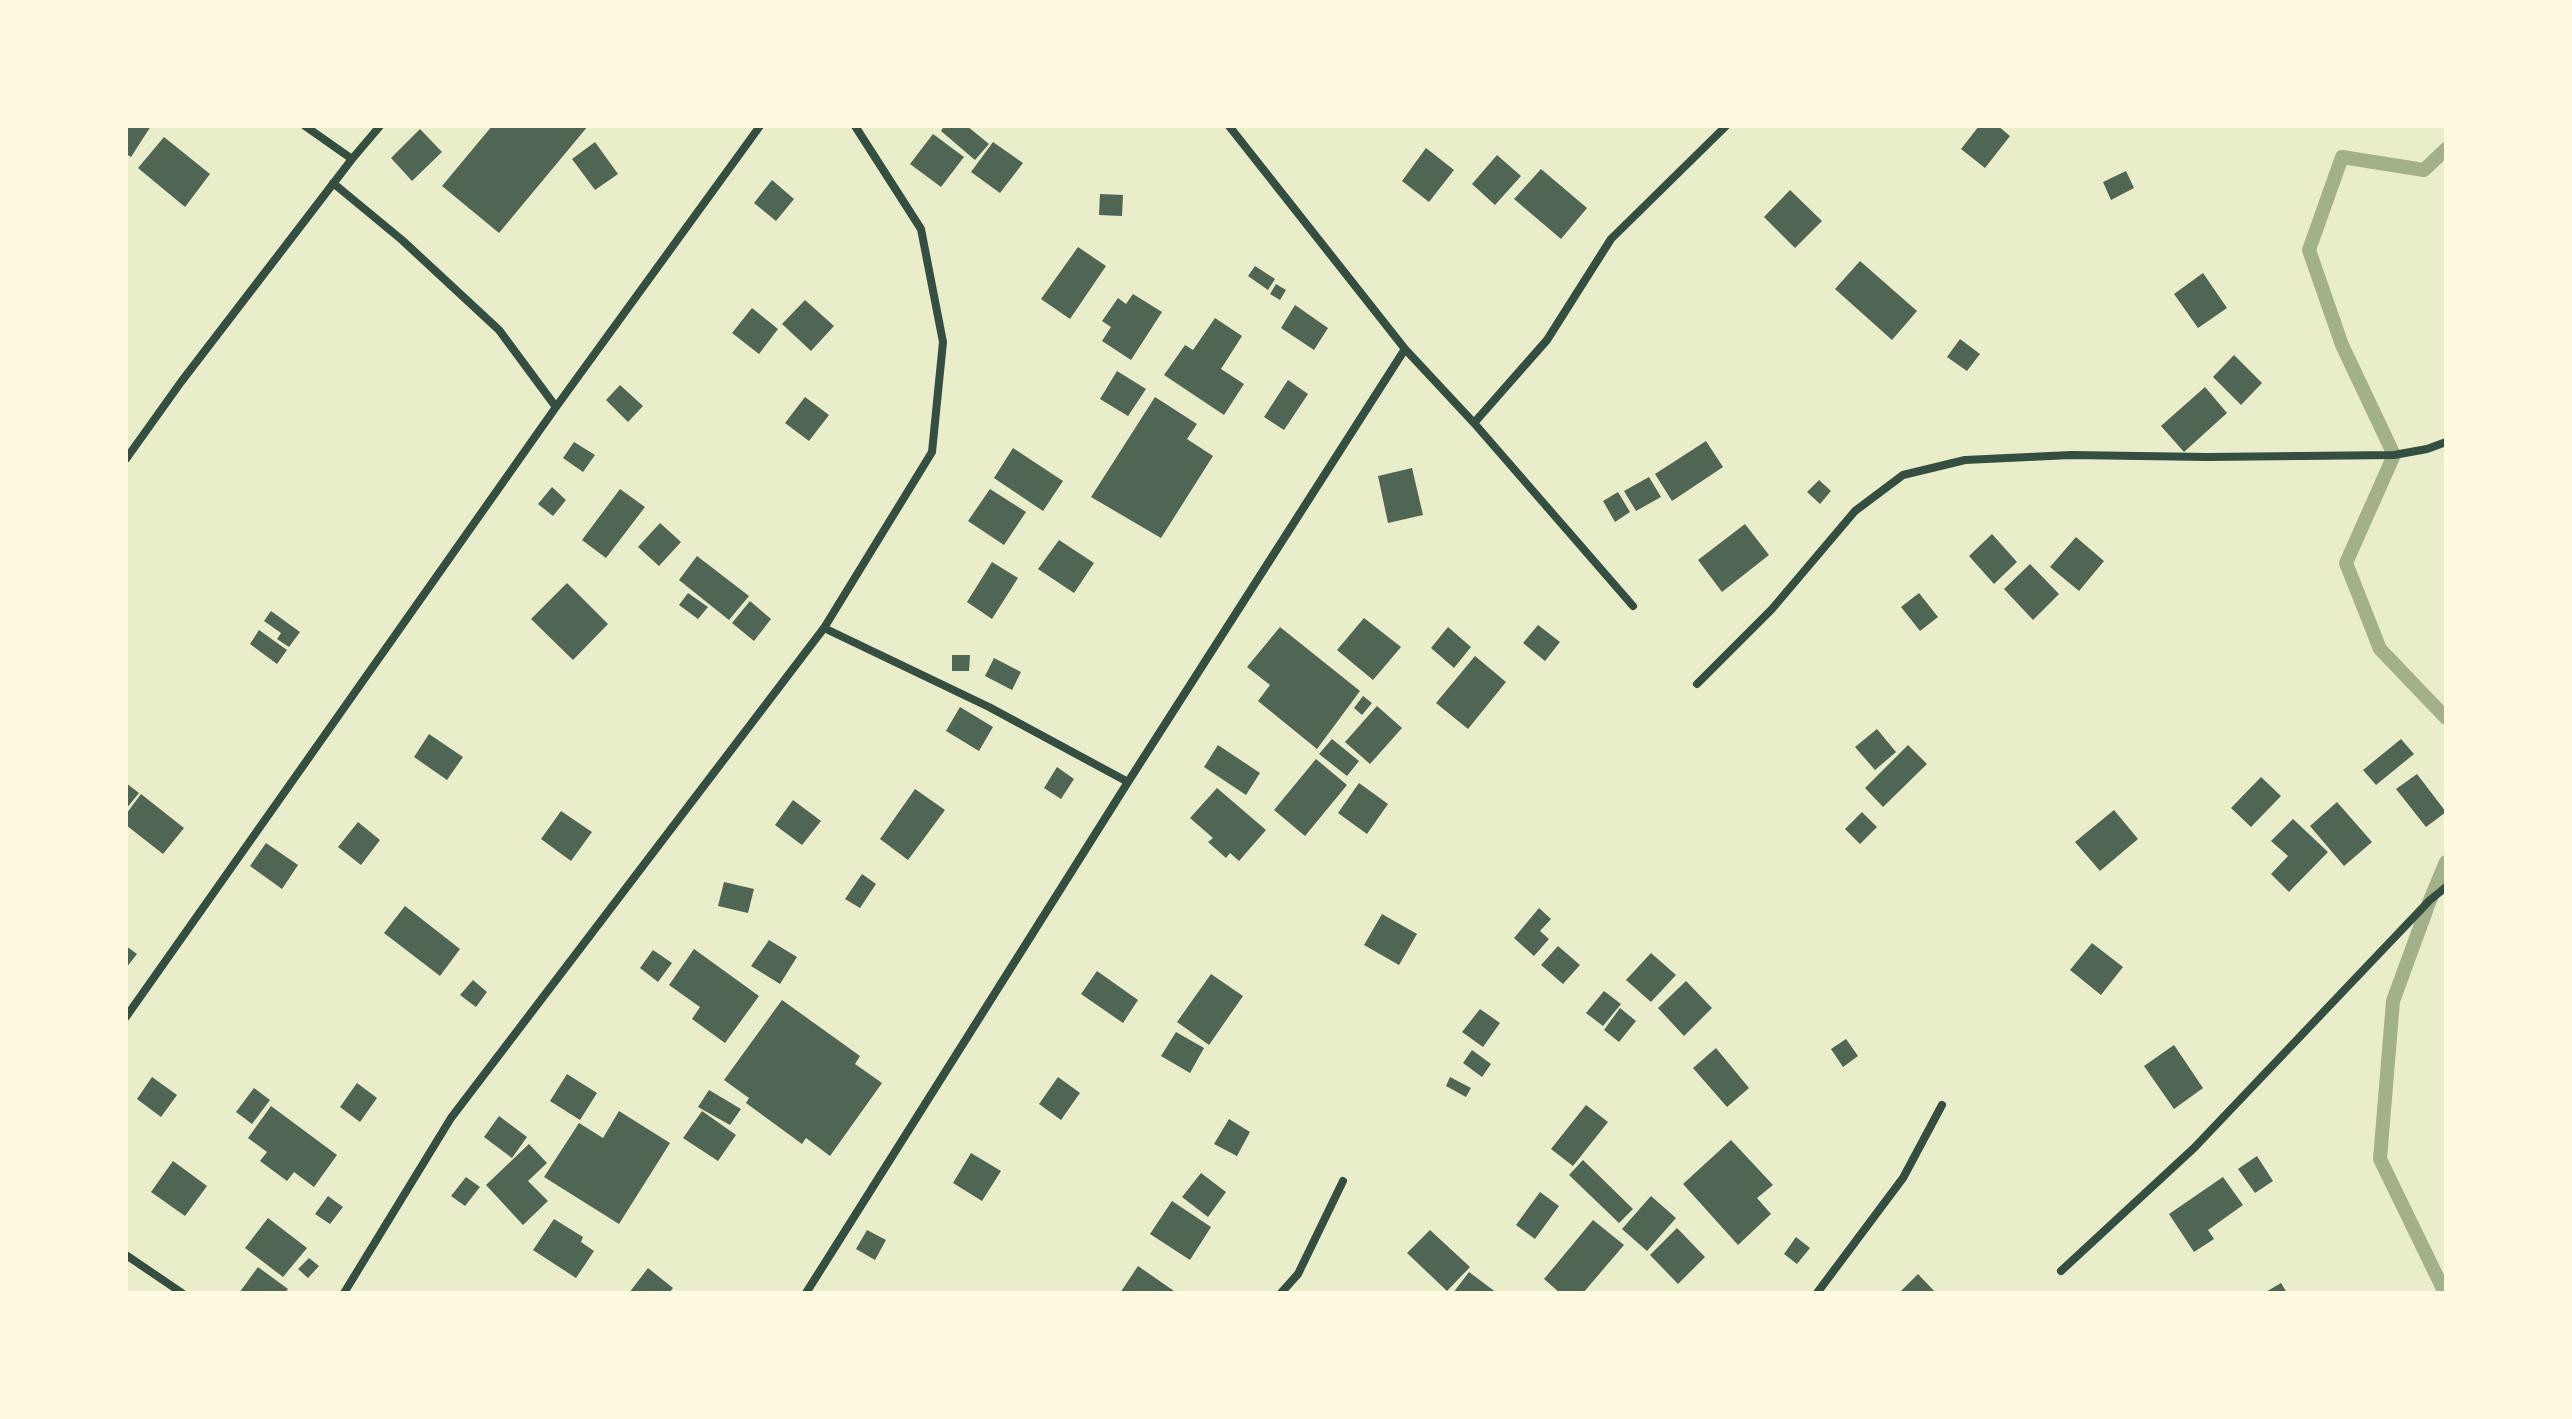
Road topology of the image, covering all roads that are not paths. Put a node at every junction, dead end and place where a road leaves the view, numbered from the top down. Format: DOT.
graph roads {
  1 [pos="305,126"];
  2 [pos="380,126"];
  3 [pos="760,126"];
  4 [pos="855,126"];
  5 [pos="1229,126"];
  6 [pos="1726,126"];
  7 [pos="352,159"];
  8 [pos="333,183"];
  9 [pos="1405,349"];
  10 [pos="556,407"];
  11 [pos="1474,423"];
  12 [pos="2446,442"];
  13 [pos="126,459"];
  14 [pos="1633,606"];
  15 [pos="824,628"];
  16 [pos="1697,684"];
  17 [pos="1128,782"];
  18 [pos="2446,887"];
  19 [pos="126,1017"];
  20 [pos="1942,1105"];
  21 [pos="1343,1181"];
  22 [pos="126,1255"];
  23 [pos="2061,1271"];
  24 [pos="182,1293"];
  25 [pos="344,1293"];
  26 [pos="806,1293"];
  27 [pos="1281,1293"];
  28 [pos="1817,1293"];
  1 -- 7 [label="street"];
  2 -- 7 [label="street"];
  3 -- 10 [label="street"];
  4 -- 15 [label="street"];
  5 -- 9 [label="street"];
  6 -- 11 [label="street"];
  7 -- 8 [label="street"];
  8 -- 10 [label="street"];
  8 -- 13 [label="street"];
  9 -- 11 [label="street"];
  9 -- 17 [label="street"];
  10 -- 19 [label="street"];
  11 -- 14 [label="street"];
  12 -- 16 [label="street"];
  15 -- 17 [label="street"];
  15 -- 25 [label="street"];
  17 -- 26 [label="street"];
  18 -- 23 [label="street"];
  20 -- 28 [label="street"];
  21 -- 27 [label="street"];
  22 -- 24 [label="street"];
}
